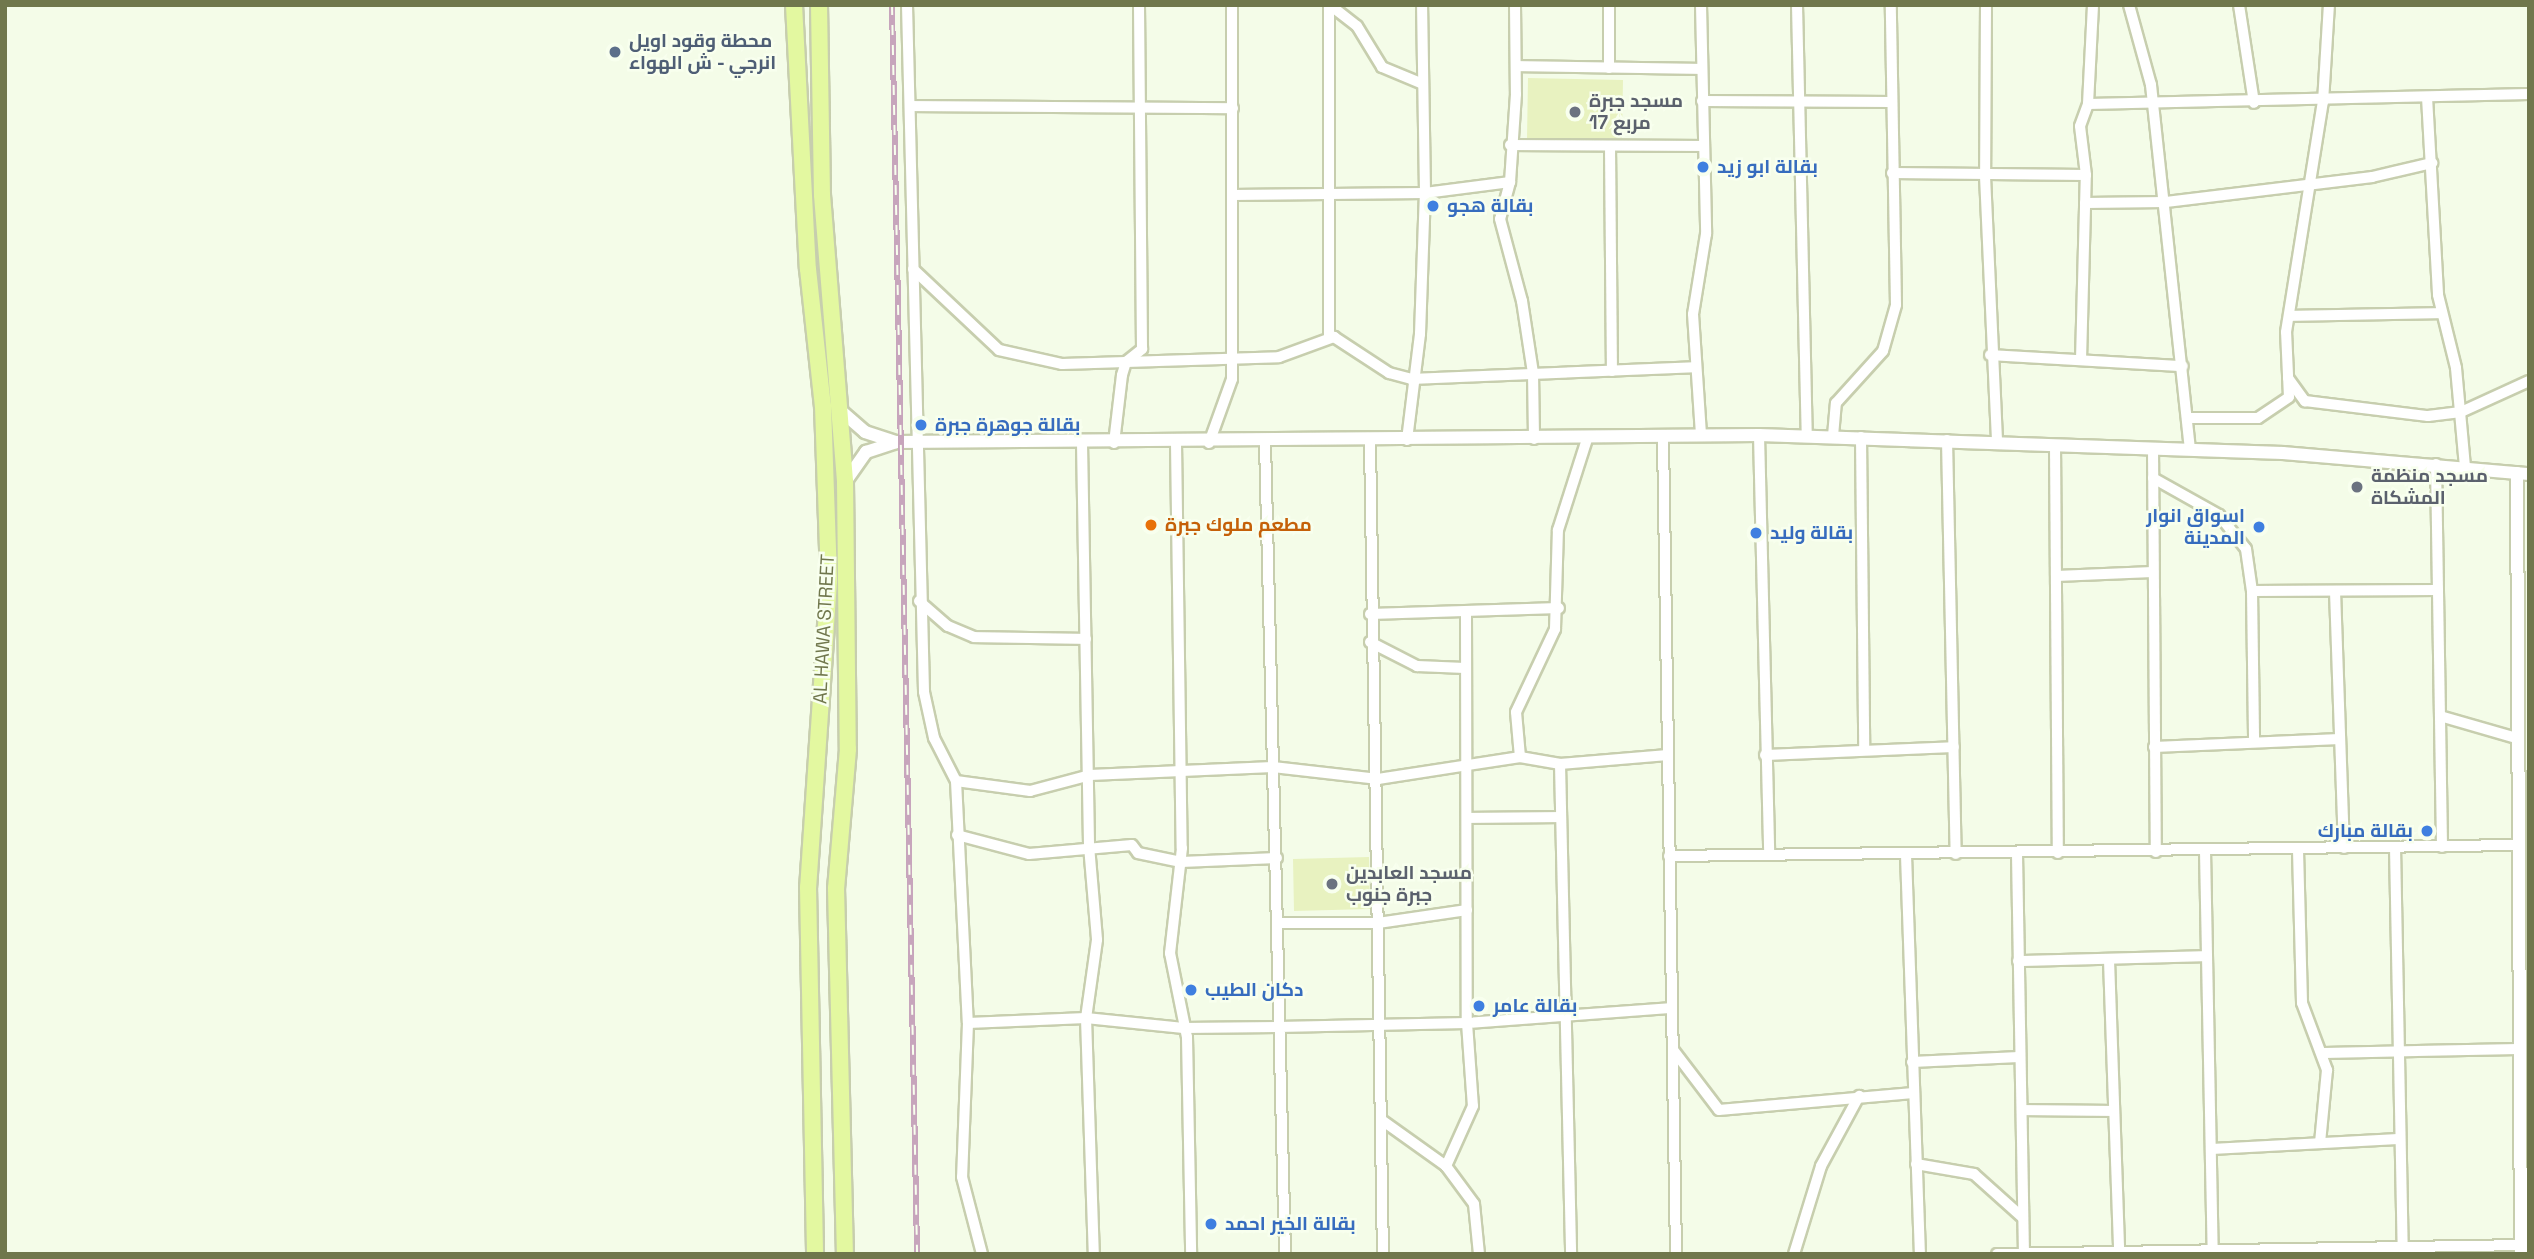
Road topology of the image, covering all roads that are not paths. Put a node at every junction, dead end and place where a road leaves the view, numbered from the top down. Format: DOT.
graph roads {
  1 [pos="794,5"];
  2 [pos="818,5"];
  3 [pos="907,5"];
  4 [pos="1139,5"];
  5 [pos="1232,5"];
  6 [pos="1329,5"];
  7 [pos="1422,5"];
  8 [pos="1515,5"];
  9 [pos="1609,5"];
  10 [pos="1701,5"];
  11 [pos="1797,5"];
  12 [pos="1891,5"];
  13 [pos="1986,5"];
  14 [pos="2093,5"];
  15 [pos="2129,5"];
  16 [pos="2239,5"];
  17 [pos="2329,5"];
  18 [pos="1516,66"];
  19 [pos="1609,68"];
  20 [pos="1701,69"];
  21 [pos="1423,84"];
  22 [pos="2529,94"];
  23 [pos="2427,97"];
  24 [pos="1702,101"];
  25 [pos="1797,101"];
  26 [pos="1892,102"];
  27 [pos="2323,102"];
  28 [pos="2253,103"];
  29 [pos="2088,104"];
  30 [pos="2153,105"];
  31 [pos="910,106"];
  32 [pos="1141,108"];
  33 [pos="1233,108"];
  34 [pos="1510,145"];
  35 [pos="1610,146"];
  36 [pos="1703,146"];
  37 [pos="2432,163"];
  38 [pos="1892,173"];
  39 [pos="2086,175"];
  40 [pos="1985,176"];
  41 [pos="1510,182"];
  42 [pos="2311,183"];
  43 [pos="1425,193"];
  44 [pos="1328,194"];
  45 [pos="1232,195"];
  46 [pos="2166,202"];
  47 [pos="2085,203"];
  48 [pos="913,268"];
  49 [pos="2442,313"];
  50 [pos="2289,316"];
  51 [pos="1329,338"];
  52 [pos="1990,355"];
  53 [pos="2081,360"];
  54 [pos="1233,361"];
  55 [pos="1126,362"];
  56 [pos="2183,366"];
  57 [pos="1694,368"];
  58 [pos="1612,371"];
  59 [pos="1533,373"];
  60 [pos="2288,378"];
  61 [pos="1412,379"];
  62 [pos="2529,381"];
  63 [pos="841,411"];
  64 [pos="2461,412"];
  65 [pos="2187,418"];
  66 [pos="1759,435"];
  67 [pos="1701,436"];
  68 [pos="1807,436"];
  69 [pos="1833,436"];
  70 [pos="1663,437"];
  71 [pos="1861,437"];
  72 [pos="1534,439"];
  73 [pos="1587,439"];
  74 [pos="1370,440"];
  75 [pos="1407,440"];
  76 [pos="1947,440"];
  77 [pos="897,442"];
  78 [pos="1265,442"];
  79 [pos="1997,442"];
  80 [pos="916,443"];
  81 [pos="1082,443"];
  82 [pos="1114,443"];
  83 [pos="1176,443"];
  84 [pos="1209,443"];
  85 [pos="2055,445"];
  86 [pos="2152,449"];
  87 [pos="2190,450"];
  88 [pos="2436,464"];
  89 [pos="2465,467"];
  90 [pos="2523,474"];
  91 [pos="2153,478"];
  92 [pos="845,482"];
  93 [pos="2153,572"];
  94 [pos="2056,576"];
  95 [pos="2438,590"];
  96 [pos="2252,591"];
  97 [pos="2335,591"];
  98 [pos="919,601"];
  99 [pos="1559,608"];
  100 [pos="1466,611"];
  101 [pos="1370,614"];
  102 [pos="1086,639"];
  103 [pos="1370,642"];
  104 [pos="1465,668"];
  105 [pos="2440,716"];
  106 [pos="2340,739"];
  107 [pos="2254,742"];
  108 [pos="2520,743"];
  109 [pos="1954,747"];
  110 [pos="2154,747"];
  111 [pos="1864,749"];
  112 [pos="1668,755"];
  113 [pos="1765,755"];
  114 [pos="1520,757"];
  115 [pos="1466,763"];
  116 [pos="1559,764"];
  117 [pos="1273,767"];
  118 [pos="1181,769"];
  119 [pos="1090,775"];
  120 [pos="1378,779"];
  121 [pos="956,782"];
  122 [pos="1560,817"];
  123 [pos="1467,818"];
  124 [pos="957,835"];
  125 [pos="2515,845"];
  126 [pos="1089,846"];
  127 [pos="2442,846"];
  128 [pos="2395,847"];
  129 [pos="2344,848"];
  130 [pos="2298,850"];
  131 [pos="2205,851"];
  132 [pos="2156,852"];
  133 [pos="2058,853"];
  134 [pos="1769,854"];
  135 [pos="1956,854"];
  136 [pos="2017,854"];
  137 [pos="1906,855"];
  138 [pos="1669,856"];
  139 [pos="1277,858"];
  140 [pos="1181,862"];
  141 [pos="1467,910"];
  142 [pos="1280,923"];
  143 [pos="1378,923"];
  144 [pos="2206,956"];
  145 [pos="2109,960"];
  146 [pos="2018,961"];
  147 [pos="2523,995"];
  148 [pos="1669,1008"];
  149 [pos="1564,1013"];
  150 [pos="1086,1018"];
  151 [pos="968,1023"];
  152 [pos="1467,1023"];
  153 [pos="1381,1024"];
  154 [pos="1278,1027"];
  155 [pos="1182,1028"];
  156 [pos="2519,1049"];
  157 [pos="1674,1051"];
  158 [pos="2397,1051"];
  159 [pos="2324,1053"];
  160 [pos="2019,1057"];
  161 [pos="1912,1062"];
  162 [pos="1913,1093"];
  163 [pos="1858,1097"];
  164 [pos="2022,1110"];
  165 [pos="2112,1111"];
  166 [pos="1383,1121"];
  167 [pos="2398,1139"];
  168 [pos="2320,1143"];
  169 [pos="2212,1149"];
  170 [pos="1916,1164"];
  171 [pos="1446,1166"];
  172 [pos="2525,1182"];
  173 [pos="2023,1219"];
  174 [pos="2403,1249"];
  175 [pos="2521,1249"];
  176 [pos="2119,1250"];
  177 [pos="2213,1251"];
  178 [pos="2305,1251"];
  179 [pos="2024,1253"];
  180 [pos="815,1254"];
  181 [pos="845,1254"];
  182 [pos="982,1254"];
  183 [pos="1094,1254"];
  184 [pos="1191,1254"];
  185 [pos="1285,1254"];
  186 [pos="1383,1254"];
  187 [pos="1479,1254"];
  188 [pos="1571,1254"];
  189 [pos="1676,1254"];
  190 [pos="1794,1254"];
  191 [pos="1920,1254"];
  192 [pos="1997,1254"];
  1 -- 180 [label="highway, AL HAWA STREET"];
  2 -- 63 [label="highway, AL HAWA STREET"];
  3 -- 31 [label="street"];
  4 -- 32 [label="street"];
  5 -- 33 [label="street"];
  6 -- 21 [label="street"];
  6 -- 44 [label="street"];
  7 -- 21 [label="street"];
  8 -- 18 [label="street"];
  9 -- 19 [label="street"];
  10 -- 20 [label="street"];
  11 -- 25 [label="street"];
  12 -- 26 [label="street"];
  13 -- 40 [label="street"];
  14 -- 29 [label="street"];
  15 -- 30 [label="street"];
  16 -- 28 [label="street"];
  17 -- 27 [label="street"];
  18 -- 19 [label="street"];
  18 -- 34 [label="street"];
  19 -- 20 [label="street"];
  20 -- 24 [label="street"];
  21 -- 43 [label="street"];
  22 -- 23 [label="street"];
  23 -- 27 [label="street"];
  23 -- 37 [label="street"];
  24 -- 25 [label="street"];
  24 -- 36 [label="street"];
  25 -- 26 [label="street"];
  25 -- 68 [label="street"];
  26 -- 38 [label="street"];
  27 -- 28 [label="street"];
  27 -- 42 [label="street"];
  28 -- 30 [label="street"];
  29 -- 30 [label="street"];
  29 -- 39 [label="street"];
  30 -- 46 [label="street"];
  31 -- 32 [label="street"];
  31 -- 48 [label="street"];
  32 -- 33 [label="street"];
  32 -- 55 [label="street"];
  33 -- 45 [label="street"];
  34 -- 35 [label="street"];
  34 -- 41 [label="street"];
  35 -- 36 [label="street"];
  35 -- 58 [label="street"];
  36 -- 57 [label="street"];
  37 -- 42 [label="street"];
  37 -- 49 [label="street"];
  38 -- 40 [label="street"];
  38 -- 69 [label="street"];
  39 -- 40 [label="street"];
  39 -- 47 [label="street"];
  40 -- 52 [label="street"];
  41 -- 43 [label="street"];
  41 -- 59 [label="street"];
  42 -- 46 [label="street"];
  42 -- 50 [label="street"];
  43 -- 44 [label="street"];
  43 -- 61 [label="street"];
  44 -- 45 [label="street"];
  44 -- 51 [label="street"];
  45 -- 54 [label="street"];
  46 -- 47 [label="street"];
  46 -- 56 [label="street"];
  47 -- 53 [label="street"];
  48 -- 55 [label="street"];
  48 -- 80 [label="street"];
  49 -- 50 [label="street"];
  49 -- 64 [label="street"];
  50 -- 60 [label="street"];
  51 -- 54 [label="street"];
  51 -- 61 [label="street"];
  52 -- 53 [label="street"];
  52 -- 79 [label="street"];
  53 -- 56 [label="street"];
  54 -- 55 [label="street"];
  54 -- 84 [label="street"];
  55 -- 82 [label="street"];
  56 -- 65 [label="street"];
  57 -- 58 [label="street"];
  57 -- 67 [label="street"];
  58 -- 59 [label="street"];
  59 -- 61 [label="street"];
  59 -- 72 [label="street"];
  60 -- 64 [label="street"];
  60 -- 65 [label="street"];
  61 -- 75 [label="street"];
  62 -- 64 [label="street"];
  63 -- 77 [label="street"];
  63 -- 92 [label="highway, AL HAWA STREET"];
  64 -- 89 [label="street"];
  65 -- 87 [label="street"];
  66 -- 67 [label="street"];
  66 -- 68 [label="street"];
  66 -- 113 [label="street"];
  67 -- 70 [label="street"];
  68 -- 69 [label="street"];
  69 -- 71 [label="street"];
  70 -- 73 [label="street"];
  70 -- 112 [label="street"];
  71 -- 76 [label="street"];
  71 -- 111 [label="street"];
  72 -- 73 [label="street"];
  72 -- 75 [label="street"];
  73 -- 99 [label="street"];
  74 -- 75 [label="street"];
  74 -- 78 [label="street"];
  74 -- 101 [label="street"];
  76 -- 79 [label="street"];
  76 -- 109 [label="street"];
  77 -- 80 [label="street"];
  77 -- 92 [label="street"];
  78 -- 84 [label="street"];
  78 -- 117 [label="street"];
  79 -- 85 [label="street"];
  80 -- 81 [label="street"];
  80 -- 98 [label="street"];
  81 -- 82 [label="street"];
  81 -- 102 [label="street"];
  82 -- 83 [label="street"];
  83 -- 84 [label="street"];
  83 -- 118 [label="street"];
  85 -- 86 [label="street"];
  85 -- 94 [label="street"];
  86 -- 87 [label="street"];
  86 -- 91 [label="street"];
  87 -- 88 [label="street"];
  88 -- 89 [label="street"];
  88 -- 95 [label="street"];
  89 -- 90 [label="street"];
  90 -- 108 [label="street"];
  91 -- 93 [label="street"];
  91 -- 96 [label="street"];
  92 -- 181 [label="highway, AL HAWA STREET"];
  93 -- 94 [label="street"];
  93 -- 110 [label="street"];
  94 -- 133 [label="street"];
  95 -- 97 [label="street"];
  95 -- 105 [label="street"];
  96 -- 97 [label="street"];
  96 -- 107 [label="street"];
  97 -- 106 [label="street"];
  98 -- 102 [label="street"];
  98 -- 121 [label="street"];
  99 -- 100 [label="street"];
  99 -- 114 [label="street"];
  100 -- 101 [label="street"];
  100 -- 104 [label="street"];
  101 -- 103 [label="street"];
  102 -- 119 [label="street"];
  103 -- 104 [label="street"];
  103 -- 120 [label="street"];
  104 -- 115 [label="street"];
  105 -- 108 [label="street"];
  105 -- 127 [label="street"];
  106 -- 107 [label="street"];
  106 -- 129 [label="street"];
  107 -- 110 [label="street"];
  108 -- 125 [label="street"];
  109 -- 111 [label="street"];
  109 -- 135 [label="street"];
  110 -- 132 [label="street"];
  111 -- 113 [label="street"];
  112 -- 116 [label="street"];
  112 -- 138 [label="street"];
  113 -- 134 [label="street"];
  114 -- 115 [label="street"];
  114 -- 116 [label="street"];
  115 -- 120 [label="street"];
  115 -- 123 [label="street"];
  116 -- 122 [label="street"];
  117 -- 118 [label="street"];
  117 -- 120 [label="street"];
  117 -- 139 [label="street"];
  118 -- 119 [label="street"];
  118 -- 140 [label="street"];
  119 -- 121 [label="street"];
  119 -- 126 [label="street"];
  120 -- 143 [label="street"];
  121 -- 124 [label="street"];
  122 -- 123 [label="street"];
  122 -- 149 [label="street"];
  123 -- 141 [label="street"];
  124 -- 126 [label="street"];
  124 -- 151 [label="street"];
  125 -- 127 [label="street"];
  125 -- 147 [label="street"];
  126 -- 140 [label="street"];
  126 -- 150 [label="street"];
  127 -- 128 [label="street"];
  128 -- 129 [label="street"];
  128 -- 158 [label="street"];
  129 -- 130 [label="street"];
  130 -- 131 [label="street"];
  130 -- 159 [label="street"];
  131 -- 132 [label="street"];
  131 -- 144 [label="street"];
  132 -- 133 [label="street"];
  133 -- 136 [label="street"];
  134 -- 137 [label="street"];
  134 -- 138 [label="street"];
  135 -- 136 [label="street"];
  135 -- 137 [label="street"];
  136 -- 146 [label="street"];
  137 -- 161 [label="street"];
  138 -- 148 [label="street"];
  139 -- 140 [label="street"];
  139 -- 142 [label="street"];
  140 -- 155 [label="street"];
  141 -- 143 [label="street"];
  141 -- 152 [label="street"];
  142 -- 143 [label="street"];
  142 -- 154 [label="street"];
  143 -- 153 [label="street"];
  144 -- 145 [label="street"];
  144 -- 169 [label="street"];
  145 -- 146 [label="street"];
  145 -- 165 [label="street"];
  146 -- 160 [label="street"];
  147 -- 156 [label="street"];
  148 -- 149 [label="street"];
  148 -- 157 [label="street"];
  149 -- 152 [label="street"];
  149 -- 188 [label="street"];
  150 -- 151 [label="street"];
  150 -- 155 [label="street"];
  150 -- 183 [label="street"];
  151 -- 182 [label="street"];
  152 -- 153 [label="street"];
  152 -- 171 [label="street"];
  153 -- 154 [label="street"];
  153 -- 166 [label="street"];
  154 -- 155 [label="street"];
  154 -- 185 [label="street"];
  155 -- 184 [label="street"];
  156 -- 158 [label="street"];
  156 -- 172 [label="street"];
  157 -- 163 [label="street"];
  157 -- 189 [label="street"];
  158 -- 159 [label="street"];
  158 -- 167 [label="street"];
  159 -- 168 [label="street"];
  160 -- 161 [label="street"];
  160 -- 164 [label="street"];
  161 -- 162 [label="street"];
  162 -- 163 [label="street"];
  162 -- 170 [label="street"];
  163 -- 190 [label="street"];
  164 -- 165 [label="street"];
  164 -- 173 [label="street"];
  165 -- 176 [label="street"];
  166 -- 171 [label="street"];
  166 -- 186 [label="street"];
  167 -- 168 [label="street"];
  167 -- 174 [label="street"];
  168 -- 169 [label="street"];
  169 -- 177 [label="street"];
  170 -- 173 [label="street"];
  170 -- 191 [label="street"];
  171 -- 187 [label="street"];
  172 -- 175 [label="street"];
  173 -- 179 [label="street"];
  174 -- 175 [label="street"];
  174 -- 178 [label="street"];
  176 -- 177 [label="street"];
  176 -- 179 [label="street"];
  177 -- 178 [label="street"];
  179 -- 192 [label="street"];
}
